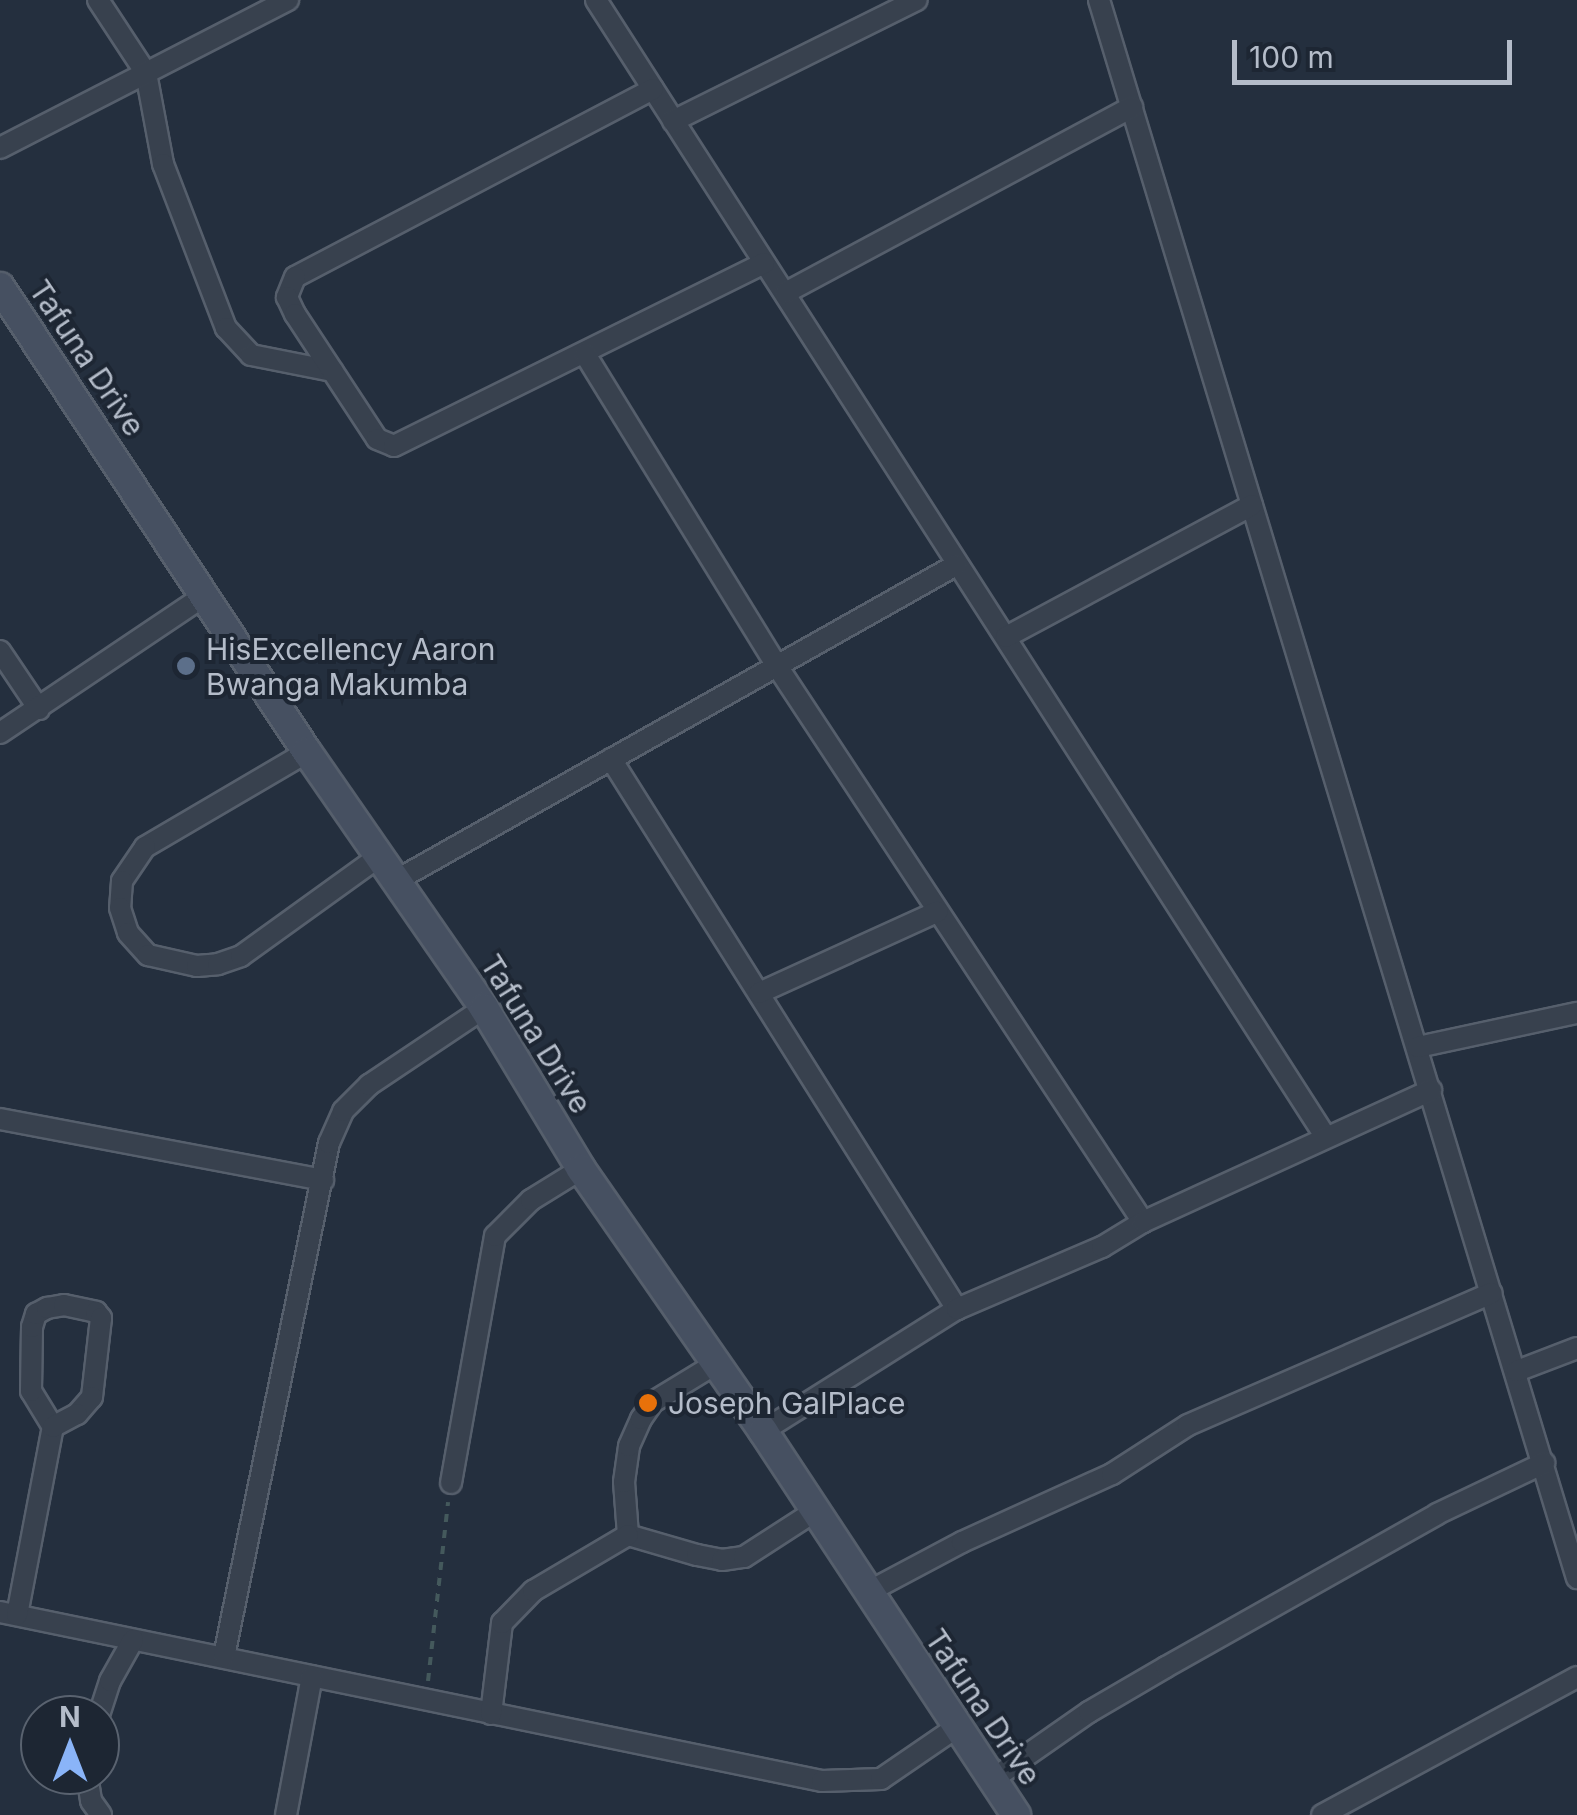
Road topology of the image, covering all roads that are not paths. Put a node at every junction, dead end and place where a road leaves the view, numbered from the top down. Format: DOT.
graph roads {
  1 [pos="98,0"];
  2 [pos="288,0"];
  3 [pos="596,0"];
  4 [pos="918,0"];
  5 [pos="1099,0"];
  6 [pos="146,73"];
  7 [pos="653,89"];
  8 [pos="1132,107"];
  9 [pos="673,121"];
  10 [pos="0,148"];
  11 [pos="764,263"];
  12 [pos="0,287"];
  13 [pos="785,293"];
  14 [pos="584,354"];
  15 [pos="332,371"];
  16 [pos="1252,505"];
  17 [pos="956,565"];
  18 [pos="207,594"];
  19 [pos="1006,637"];
  20 [pos="0,651"];
  21 [pos="777,666"];
  22 [pos="39,709"];
  23 [pos="0,733"];
  24 [pos="308,752"];
  25 [pos="611,759"];
  26 [pos="381,855"];
  27 [pos="397,880"];
  28 [pos="937,912"];
  29 [pos="760,993"];
  30 [pos="484,1008"];
  31 [pos="1577,1013"];
  32 [pos="1418,1047"];
  33 [pos="1431,1090"];
  34 [pos="0,1119"];
  35 [pos="1325,1136"];
  36 [pos="581,1170"];
  37 [pos="323,1180"];
  38 [pos="1143,1222"];
  39 [pos="1492,1293"];
  40 [pos="958,1309"];
  41 [pos="1577,1348"];
  42 [pos="717,1363"];
  43 [pos="1517,1370"];
  44 [pos="53,1427"];
  45 [pos="763,1431"];
  46 [pos="1544,1463"];
  47 [pos="450,1483"];
  48 [pos="815,1511"];
  49 [pos="628,1535"];
  50 [pos="1577,1578"];
  51 [pos="868,1592"];
  52 [pos="9,1613"];
  53 [pos="133,1640"];
  54 [pos="224,1656"];
  55 [pos="312,1676"];
  56 [pos="1577,1677"];
  57 [pos="105,1695"];
  58 [pos="490,1714"];
  59 [pos="958,1727"];
  60 [pos="993,1779"];
  61 [pos="286,1815"];
  62 [pos="1016,1815"];
  63 [pos="1322,1815"];
  1 -- 6 [label="street"];
  2 -- 6 [label="street"];
  3 -- 7 [label="street"];
  4 -- 9 [label="street"];
  5 -- 8 [label="street"];
  6 -- 10 [label="street"];
  6 -- 15 [label="street"];
  7 -- 9 [label="street"];
  7 -- 15 [label="street"];
  8 -- 13 [label="street"];
  8 -- 16 [label="street"];
  9 -- 11 [label="street"];
  11 -- 13 [label="street"];
  11 -- 14 [label="street"];
  12 -- 18 [label="main road, Tafuna Drive"];
  13 -- 17 [label="street"];
  14 -- 15 [label="street"];
  14 -- 21 [label="street"];
  16 -- 19 [label="street"];
  16 -- 32 [label="street"];
  17 -- 19 [label="street"];
  17 -- 21 [label="street"];
  18 -- 22 [label="street"];
  18 -- 24 [label="main road, Tafuna Drive"];
  19 -- 35 [label="street"];
  20 -- 22 [label="street"];
  21 -- 25 [label="street"];
  21 -- 28 [label="street"];
  22 -- 23 [label="street"];
  24 -- 26 [label="main road, Tafuna Drive"];
  24 -- 26 [label="street"];
  25 -- 27 [label="street"];
  25 -- 29 [label="street"];
  26 -- 27 [label="main road, Tafuna Drive"];
  27 -- 30 [label="main road, Tafuna Drive"];
  28 -- 29 [label="street"];
  28 -- 38 [label="street"];
  29 -- 40 [label="street"];
  30 -- 36 [label="main road, Tafuna Drive"];
  30 -- 37 [label="street"];
  31 -- 32 [label="street"];
  32 -- 33 [label="street"];
  33 -- 35 [label="street"];
  33 -- 39 [label="street"];
  34 -- 37 [label="street"];
  35 -- 38 [label="street"];
  36 -- 42 [label="main road, Tafuna Drive"];
  36 -- 47 [label="street"];
  37 -- 54 [label="street"];
  38 -- 40 [label="street"];
  39 -- 43 [label="street"];
  39 -- 51 [label="street"];
  40 -- 45 [label="street"];
  41 -- 43 [label="street"];
  42 -- 45 [label="main road, Tafuna Drive"];
  42 -- 49 [label="street"];
  43 -- 46 [label="street"];
  44 -- 44 [label="street"];
  44 -- 52 [label="street"];
  45 -- 48 [label="main road, Tafuna Drive"];
  46 -- 50 [label="street"];
  46 -- 60 [label="street"];
  48 -- 49 [label="street"];
  48 -- 51 [label="main road, Tafuna Drive"];
  49 -- 58 [label="street"];
  51 -- 59 [label="main road, Tafuna Drive"];
  52 -- 53 [label="street"];
  53 -- 54 [label="street"];
  53 -- 57 [label="street"];
  54 -- 55 [label="street"];
  55 -- 58 [label="street"];
  55 -- 61 [label="street"];
  56 -- 63 [label="street"];
  58 -- 59 [label="street"];
  59 -- 60 [label="main road, Tafuna Drive"];
  60 -- 62 [label="main road, Tafuna Drive"];
}
